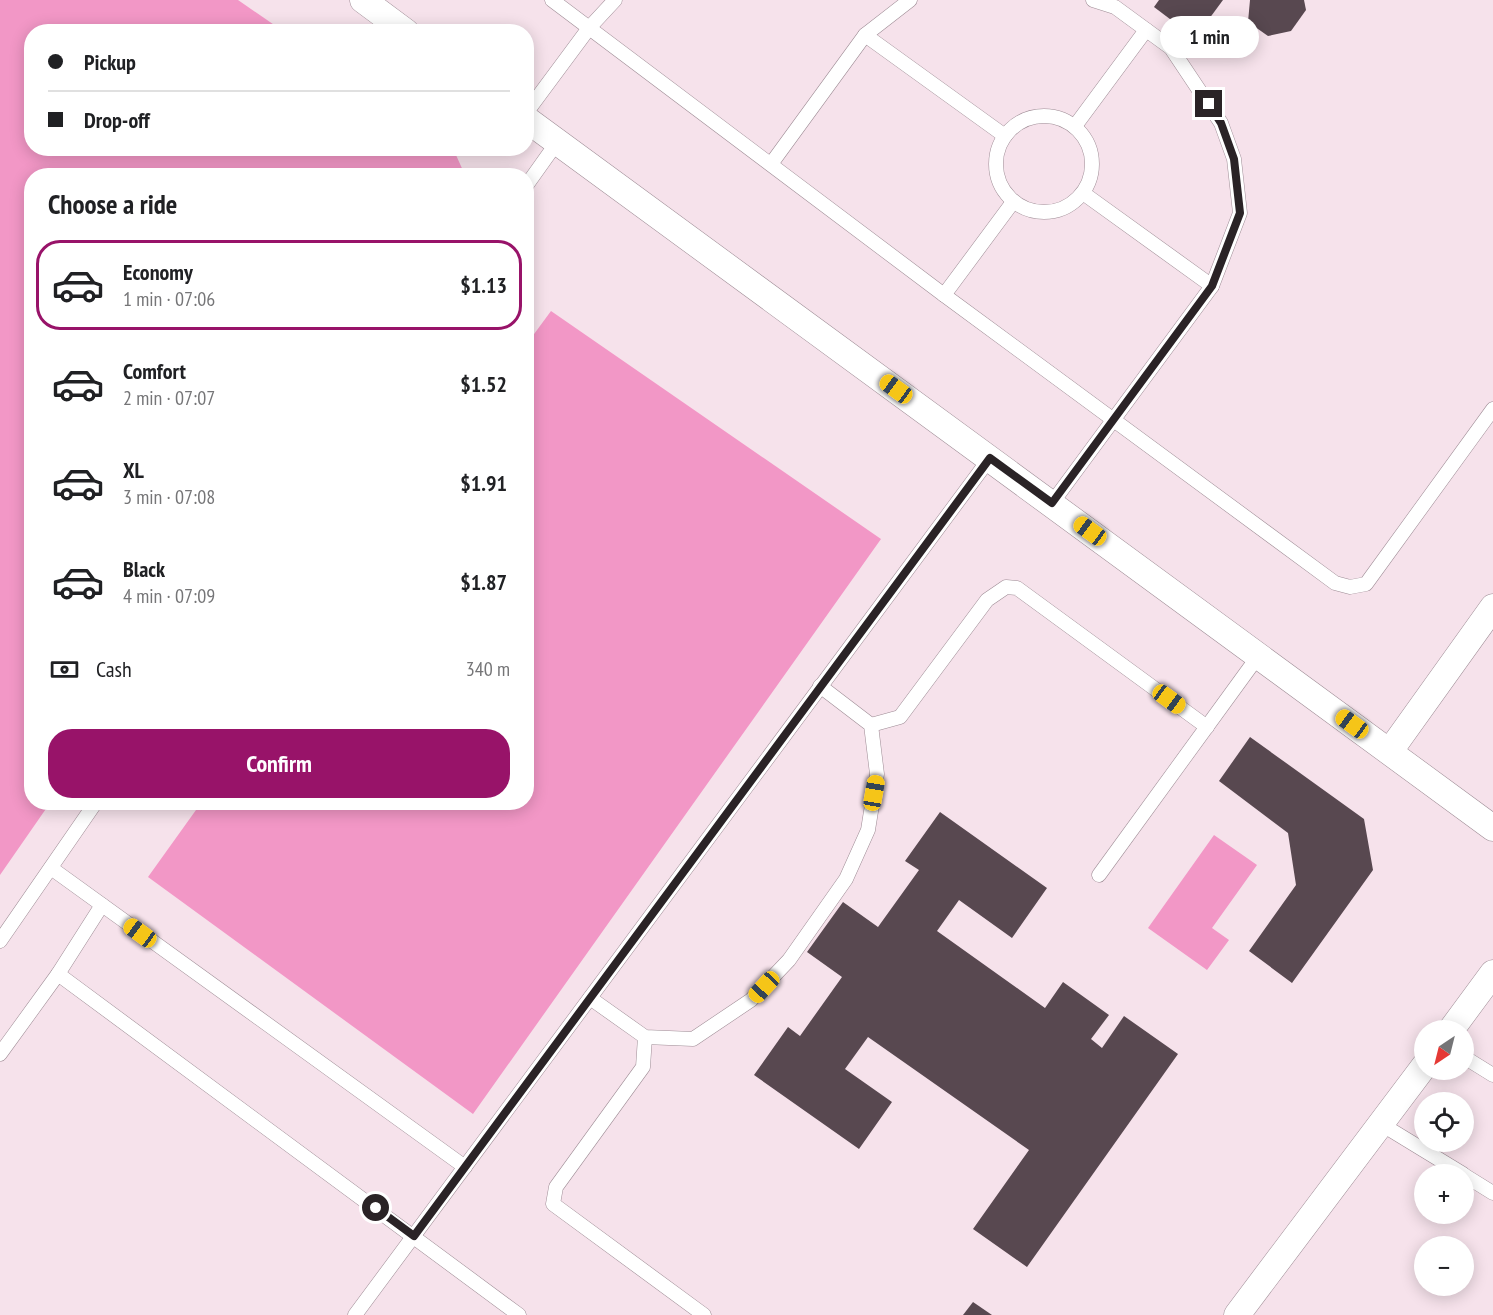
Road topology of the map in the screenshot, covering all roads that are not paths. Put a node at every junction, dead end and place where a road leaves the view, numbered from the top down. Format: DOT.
graph roads {
  1 [pos="363,0"];
  2 [pos="552,0"];
  3 [pos="615,0"];
  4 [pos="910,0"];
  5 [pos="1093,0"];
  6 [pos="395,24"];
  7 [pos="589,28"];
  8 [pos="1146,30"];
  9 [pos="866,35"];
  10 [pos="534,102"];
  11 [pos="534,124"];
  12 [pos="1074,126"];
  13 [pos="1005,136"];
  14 [pos="558,141"];
  15 [pos="771,164"];
  16 [pos="534,175"];
  17 [pos="1083,193"];
  18 [pos="1013,202"];
  19 [pos="1212,286"];
  20 [pos="944,295"];
  21 [pos="1493,409"];
  22 [pos="1114,420"];
  23 [pos="990,458"];
  24 [pos="1052,503"];
  25 [pos="1493,607"];
  26 [pos="1259,655"];
  27 [pos="820,686"];
  28 [pos="871,725"];
  29 [pos="1207,727"];
  30 [pos="1390,751"];
  31 [pos="91,810"];
  32 [pos="1493,828"];
  33 [pos="51,868"];
  34 [pos="1099,875"];
  35 [pos="102,905"];
  36 [pos="0,941"];
  37 [pos="1493,973"];
  38 [pos="58,974"];
  39 [pos="590,998"];
  40 [pos="1458,1020"];
  41 [pos="645,1038"];
  42 [pos="0,1054"];
  43 [pos="1474,1063"];
  44 [pos="1493,1075"];
  45 [pos="1414,1080"];
  46 [pos="1381,1124"];
  47 [pos="1445,1164"];
  48 [pos="465,1167"];
  49 [pos="1474,1182"];
  50 [pos="1493,1193"];
  51 [pos="414,1236"];
  52 [pos="355,1315"];
  53 [pos="519,1315"];
  54 [pos="704,1315"];
  55 [pos="1237,1315"];
  1 -- 6 [label="street"];
  2 -- 7 [label="lane"];
  3 -- 7 [label="lane"];
  4 -- 9 [label="lane"];
  5 -- 8 [label="lane"];
  7 -- 10 [label="lane"];
  7 -- 15 [label="lane"];
  8 -- 12 [label="lane"];
  8 -- 19 [label="lane"];
  9 -- 13 [label="lane"];
  9 -- 15 [label="lane"];
  11 -- 14 [label="street"];
  12 -- 13 [label="lane"];
  12 -- 17 [label="lane"];
  13 -- 18 [label="lane"];
  14 -- 16 [label="lane"];
  14 -- 23 [label="street"];
  15 -- 20 [label="lane"];
  17 -- 18 [label="lane"];
  17 -- 19 [label="lane"];
  18 -- 20 [label="lane"];
  19 -- 22 [label="lane"];
  20 -- 22 [label="lane"];
  21 -- 22 [label="lane"];
  22 -- 24 [label="lane"];
  23 -- 24 [label="street"];
  23 -- 27 [label="lane"];
  24 -- 26 [label="street"];
  25 -- 30 [label="street"];
  26 -- 29 [label="lane"];
  26 -- 30 [label="street"];
  27 -- 28 [label="lane"];
  27 -- 39 [label="lane"];
  28 -- 29 [label="lane"];
  28 -- 41 [label="lane"];
  29 -- 34 [label="lane"];
  30 -- 32 [label="street"];
  31 -- 33 [label="lane"];
  33 -- 35 [label="lane"];
  33 -- 36 [label="lane"];
  35 -- 38 [label="lane"];
  35 -- 48 [label="lane"];
  37 -- 40 [label="street"];
  38 -- 42 [label="lane"];
  38 -- 51 [label="lane"];
  39 -- 41 [label="lane"];
  39 -- 48 [label="lane"];
  41 -- 54 [label="lane"];
  43 -- 44 [label="lane"];
  45 -- 46 [label="street"];
  46 -- 47 [label="lane"];
  46 -- 55 [label="street"];
  48 -- 51 [label="lane"];
  49 -- 50 [label="lane"];
  51 -- 52 [label="lane"];
  51 -- 53 [label="lane"];
}
